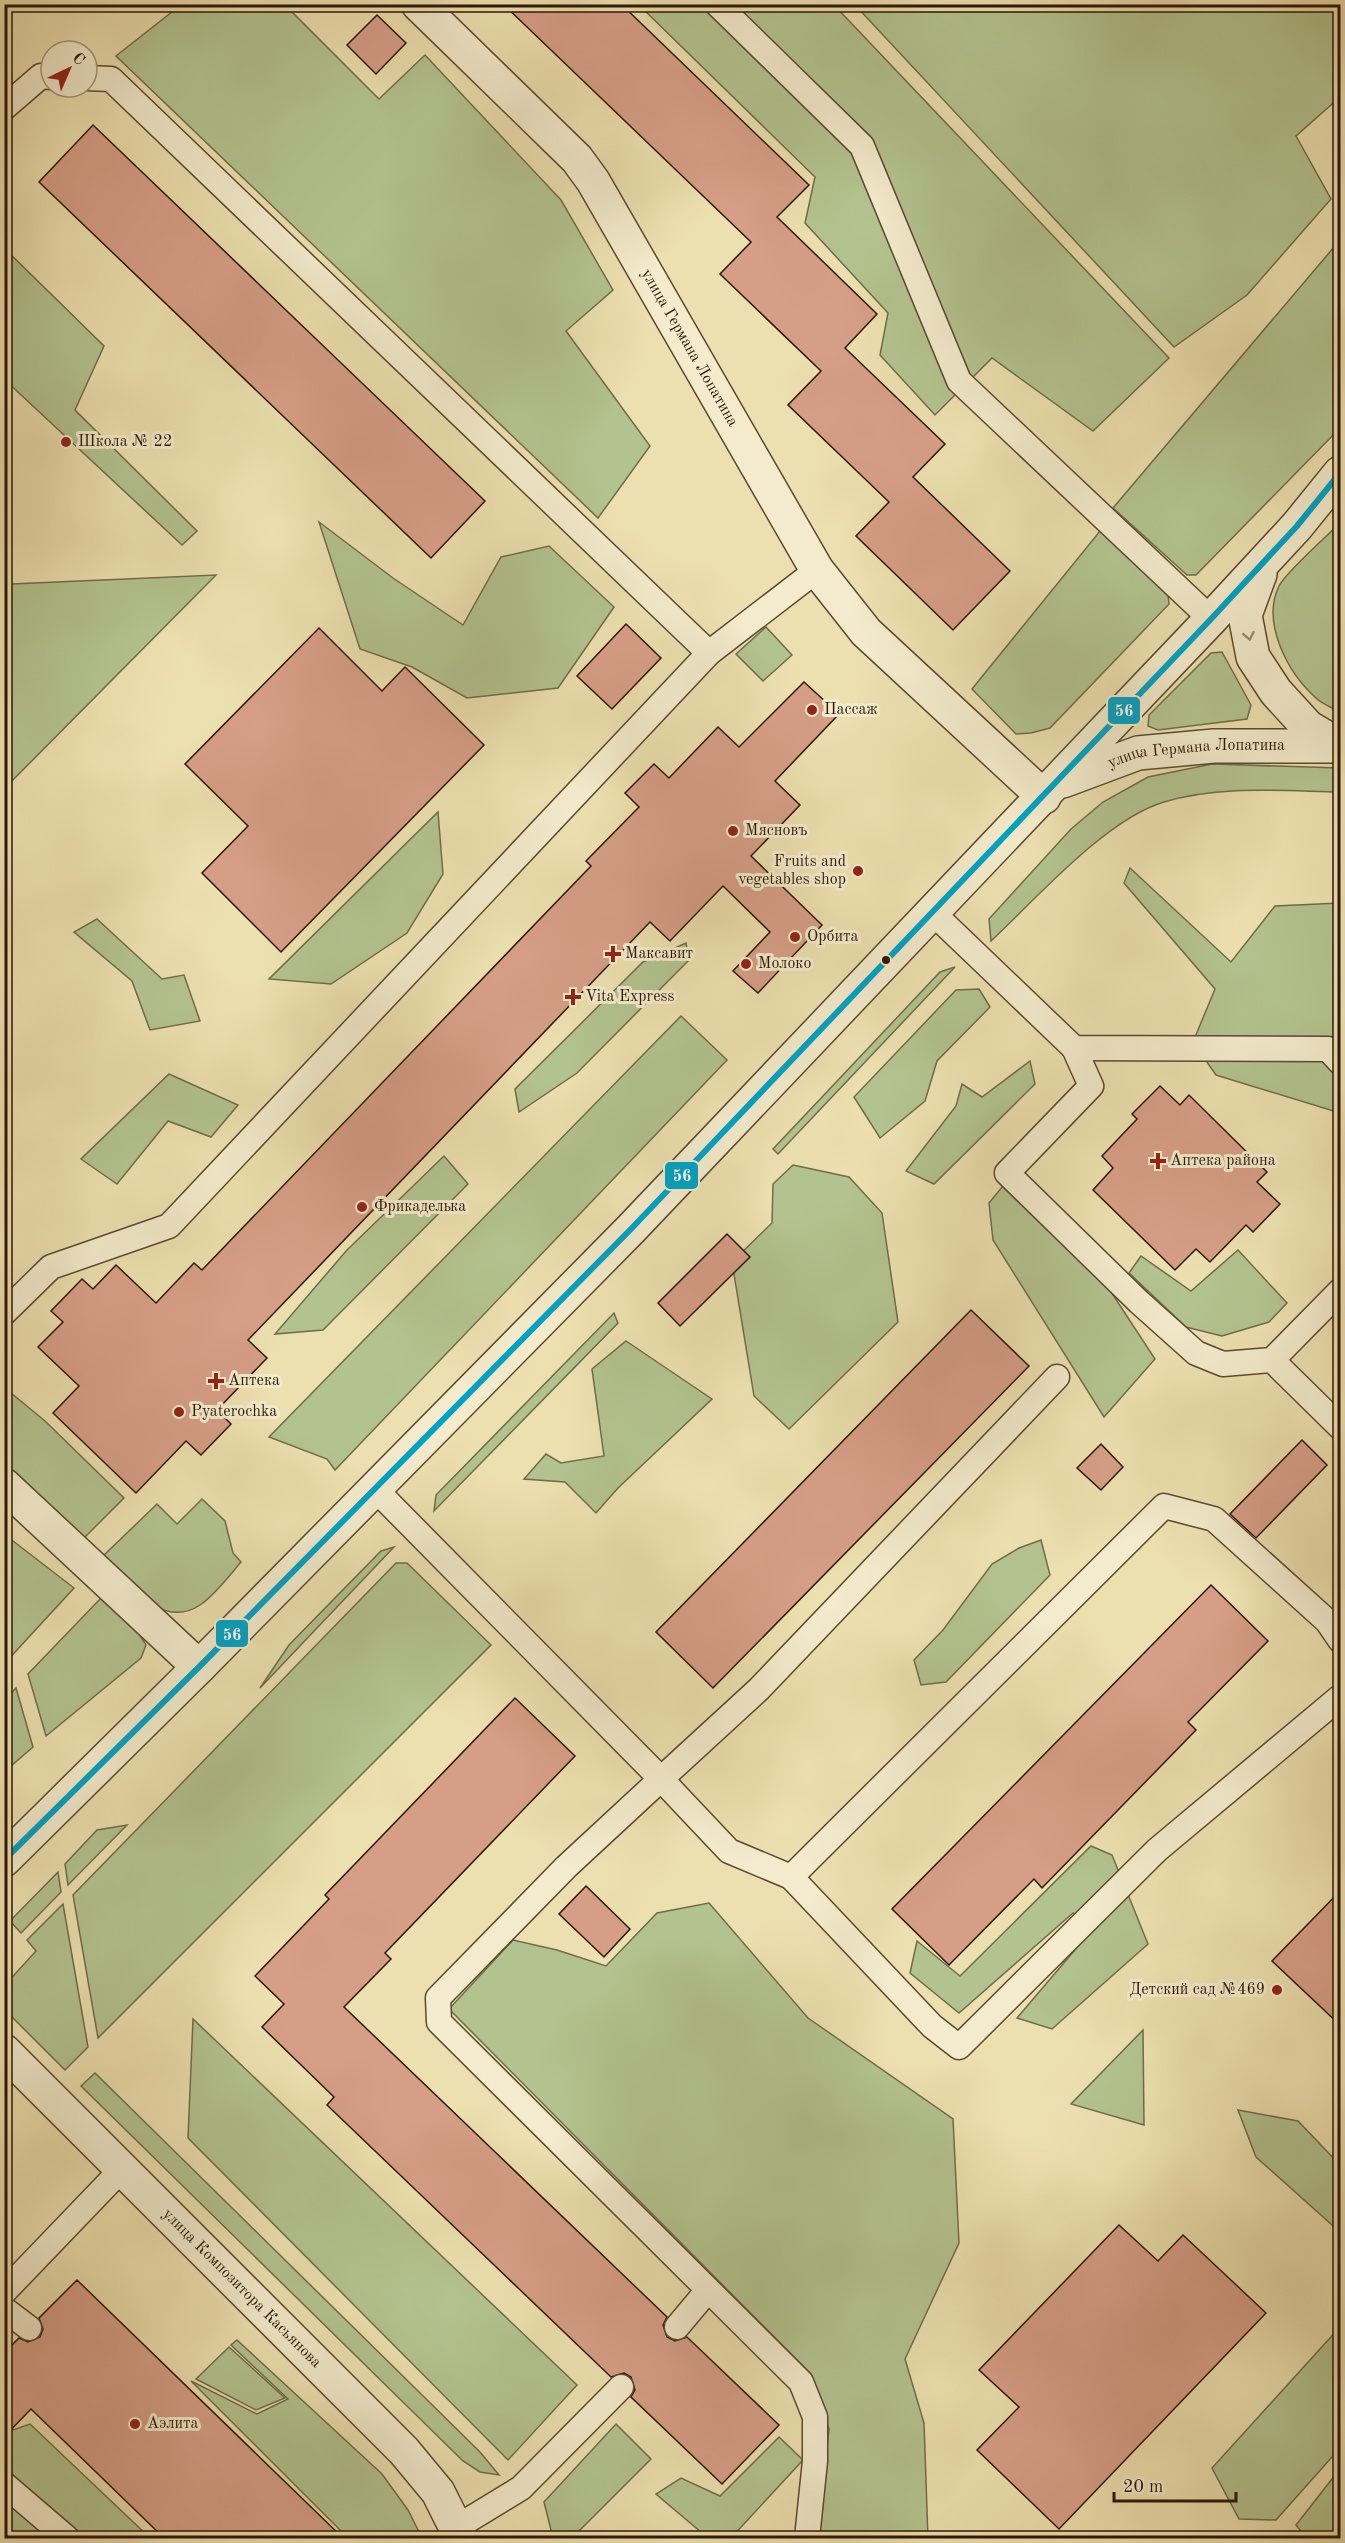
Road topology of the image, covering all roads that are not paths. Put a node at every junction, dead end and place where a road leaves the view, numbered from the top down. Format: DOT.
graph roads {
  1 [pos="418,4"];
  2 [pos="717,4"];
  3 [pos="39,78"];
  4 [pos="99,79"];
  5 [pos="4,108"];
  6 [pos="1337,479"];
  7 [pos="1264,561"];
  8 [pos="817,570"];
  9 [pos="1211,619"];
  10 [pos="709,654"];
  11 [pos="1341,746"];
  12 [pos="1049,790"];
  13 [pos="933,912"];
  14 [pos="1074,1048"];
  15 [pos="1336,1048"];
  16 [pos="1341,1291"];
  17 [pos="4,1313"];
  18 [pos="1272,1360"];
  19 [pos="1058,1377"];
  20 [pos="1341,1426"];
  21 [pos="4,1485"];
  22 [pos="375,1490"];
  23 [pos="1341,1640"];
  24 [pos="199,1667"];
  25 [pos="1341,1697"];
  26 [pos="661,1779"];
  27 [pos="4,1860"];
  28 [pos="790,1877"];
  29 [pos="6,2055"];
  30 [pos="123,2168"];
  31 [pos="708,2290"];
  32 [pos="4,2292"];
  33 [pos="4,2309"];
  34 [pos="677,2327"];
  35 [pos="29,2328"];
  36 [pos="621,2387"];
  37 [pos="4,2484"];
  38 [pos="459,2533"];
  39 [pos="67,2538"];
  40 [pos="807,2538"];
  1 -- 8 [label="street, улица Германа Лопатина"];
  2 -- 9 [label="lane"];
  3 -- 5 [label="lane"];
  4 -- 10 [label="lane"];
  6 -- 7 [label="street"];
  7 -- 9 [label="street"];
  7 -- 11 [label="street, one-way"];
  8 -- 10 [label="lane"];
  8 -- 12 [label="street, улица Германа Лопатина"];
  9 -- 12 [label="street"];
  10 -- 17 [label="lane"];
  11 -- 12 [label="street, улица Германа Лопатина"];
  12 -- 13 [label="street"];
  13 -- 14 [label="lane"];
  13 -- 22 [label="street"];
  14 -- 15 [label="lane"];
  14 -- 18 [label="lane"];
  16 -- 18 [label="lane"];
  18 -- 20 [label="lane"];
  19 -- 26 [label="lane"];
  21 -- 24 [label="street"];
  22 -- 24 [label="street"];
  22 -- 26 [label="lane"];
  23 -- 28 [label="lane"];
  24 -- 27 [label="street"];
  25 -- 28 [label="lane"];
  26 -- 28 [label="lane"];
  26 -- 31 [label="lane"];
  29 -- 30 [label="street, улица Композитора Касьянова"];
  30 -- 32 [label="lane"];
  30 -- 38 [label="street, улица Композитора Касьянова"];
  31 -- 34 [label="lane"];
  31 -- 40 [label="lane"];
  33 -- 35 [label="lane"];
  36 -- 38 [label="lane"];
  37 -- 39 [label="lane"];
}
